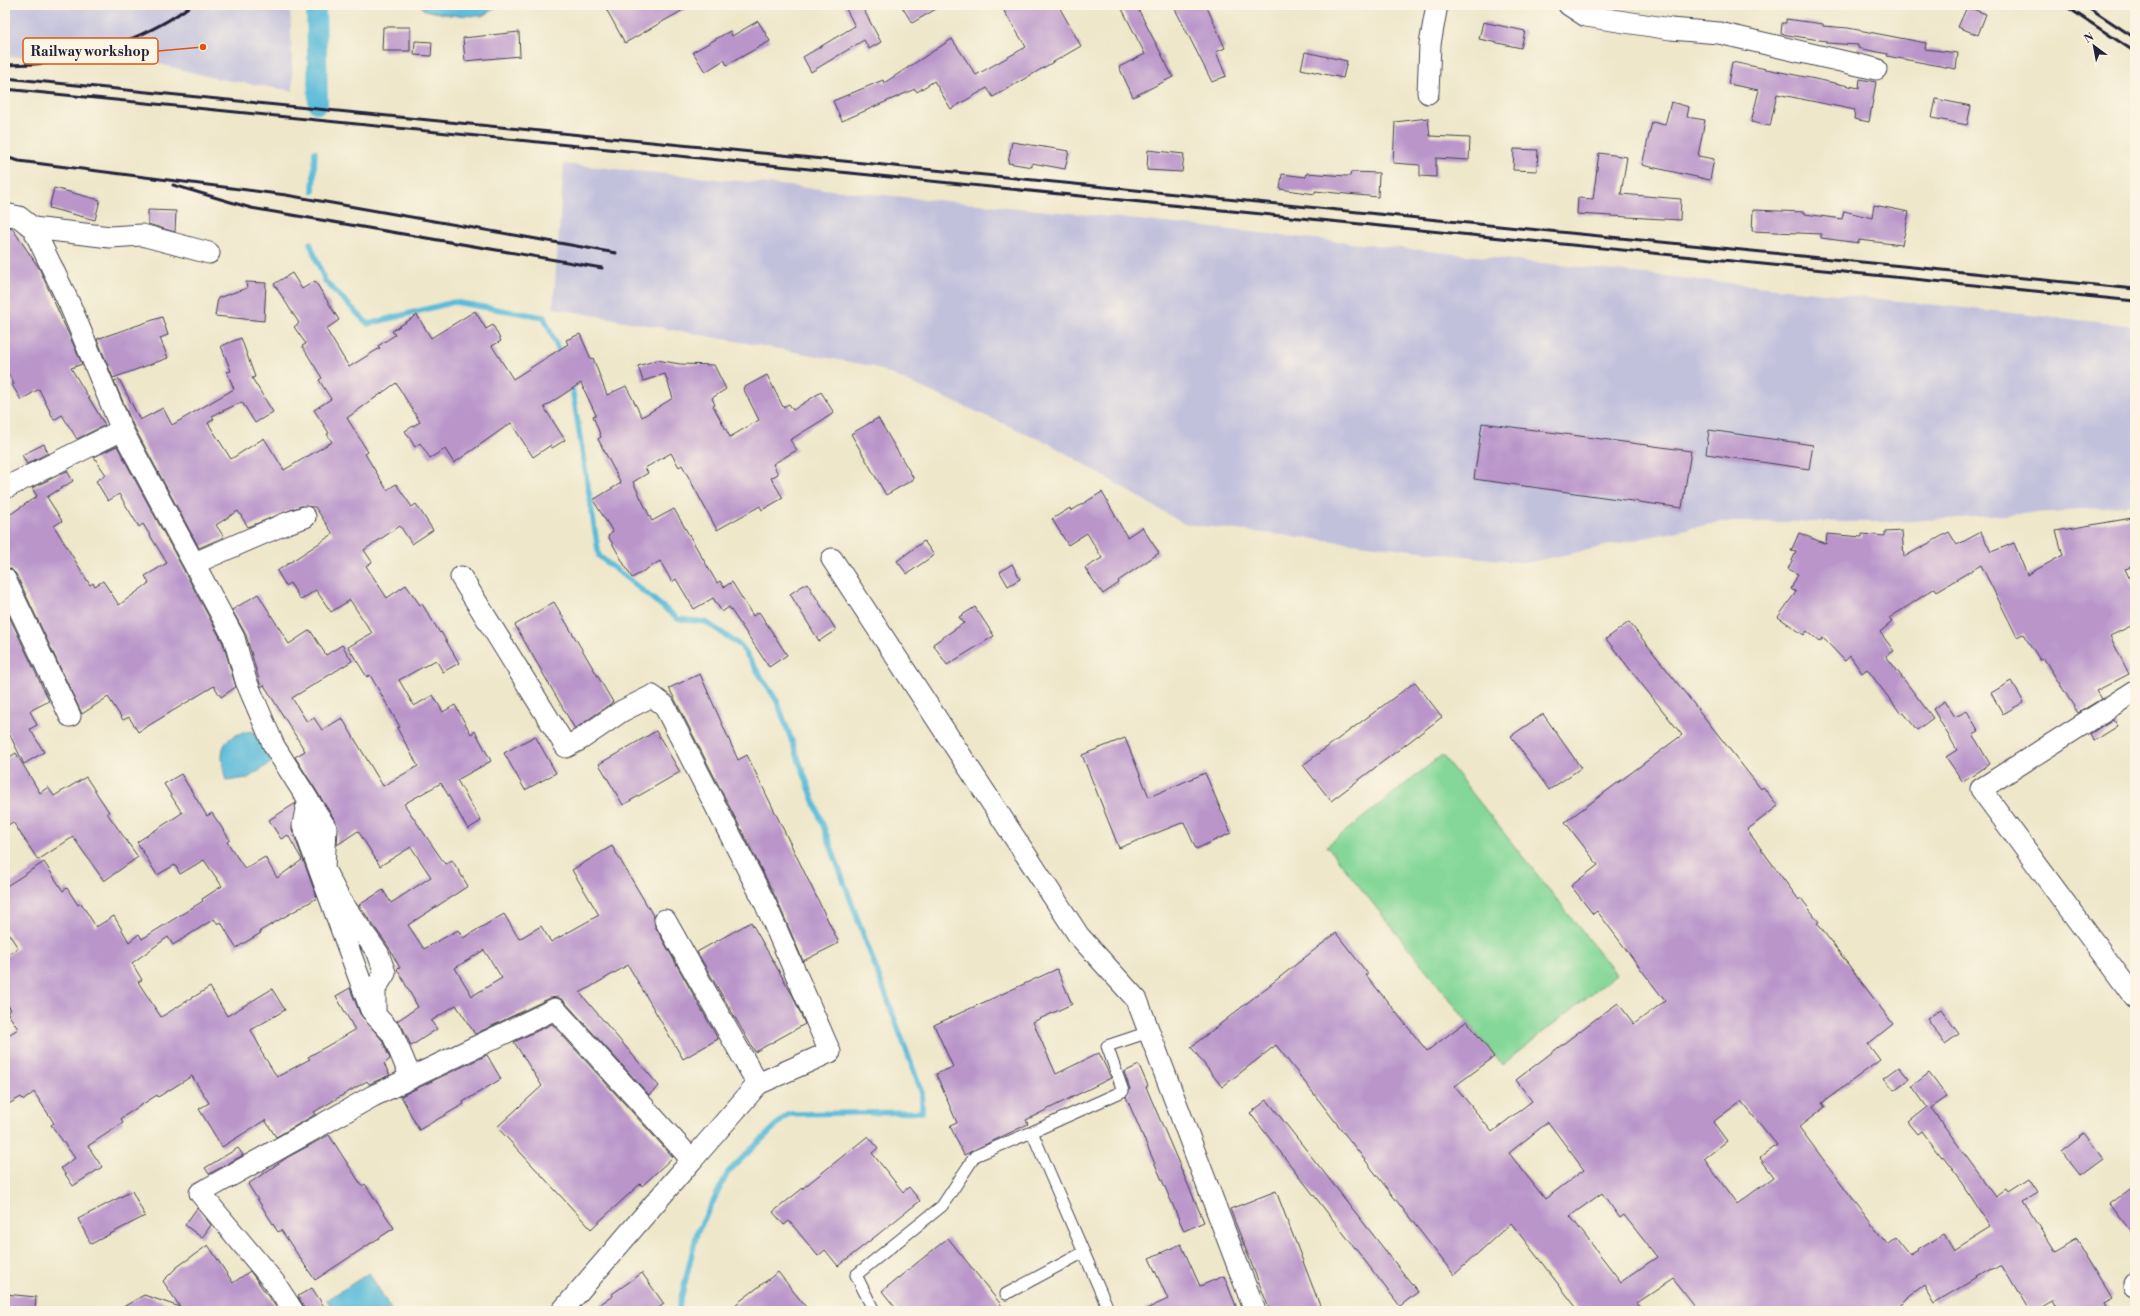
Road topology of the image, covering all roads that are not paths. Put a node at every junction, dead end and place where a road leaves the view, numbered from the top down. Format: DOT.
graph roads {
  1 [pos="1437,5"];
  2 [pos="1569,5"];
  3 [pos="1876,69"];
  4 [pos="1428,94"];
  5 [pos="5,214"];
  6 [pos="33,228"];
  7 [pos="209,253"];
  8 [pos="122,430"];
  9 [pos="5,488"];
  10 [pos="305,517"];
  11 [pos="832,559"];
  12 [pos="195,563"];
  13 [pos="461,576"];
  14 [pos="5,579"];
  15 [pos="2135,691"];
  16 [pos="70,716"];
  17 [pos="306,809"];
  18 [pos="665,920"];
  19 [pos="2135,998"];
  20 [pos="1149,1032"];
  21 [pos="404,1081"];
  22 [pos="758,1084"];
  23 [pos="1032,1132"];
  24 [pos="692,1160"];
  25 [pos="1084,1252"];
  26 [pos="2135,1284"];
  27 [pos="2135,1287"];
  28 [pos="1006,1294"];
  29 [pos="293,1311"];
  30 [pos="562,1311"];
  31 [pos="874,1311"];
  32 [pos="1109,1311"];
  33 [pos="1255,1311"];
  1 -- 4 [label="street"];
  2 -- 3 [label="street"];
  5 -- 6 [label="street"];
  6 -- 7 [label="street"];
  6 -- 8 [label="street"];
  8 -- 9 [label="street"];
  8 -- 12 [label="street"];
  10 -- 12 [label="street"];
  11 -- 20 [label="street"];
  12 -- 21 [label="street"];
  13 -- 22 [label="street"];
  14 -- 16 [label="street"];
  15 -- 19 [label="street"];
  17 -- 21 [label="street"];
  18 -- 22 [label="street"];
  20 -- 23 [label="lane"];
  20 -- 33 [label="street"];
  21 -- 24 [label="street"];
  21 -- 29 [label="street"];
  22 -- 24 [label="street"];
  23 -- 25 [label="lane"];
  23 -- 31 [label="lane"];
  24 -- 30 [label="street"];
  25 -- 28 [label="lane"];
  25 -- 32 [label="lane"];
  26 -- 27 [label="street"];
}
